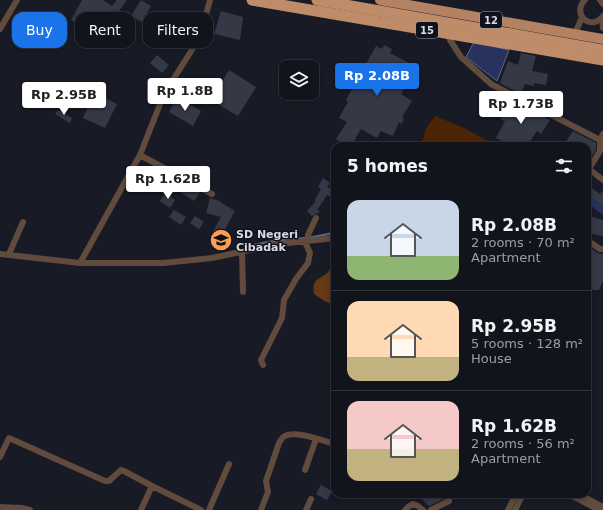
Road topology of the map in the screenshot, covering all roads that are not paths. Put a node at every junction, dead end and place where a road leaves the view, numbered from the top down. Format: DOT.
graph roads {
  1 [pos="17,0"];
  2 [pos="210,0"];
  3 [pos="252,0"];
  4 [pos="284,0"];
  5 [pos="317,0"];
  6 [pos="380,0"];
  7 [pos="584,0"];
  8 [pos="600,0"];
  9 [pos="418,3"];
  10 [pos="603,4"];
  11 [pos="582,17"];
  12 [pos="602,17"];
  13 [pos="444,27"];
  14 [pos="603,28"];
  15 [pos="0,29"];
  16 [pos="575,34"];
  17 [pos="603,39"];
  18 [pos="603,50"];
  19 [pos="603,55"];
  20 [pos="603,60"];
  21 [pos="601,137"];
  22 [pos="140,155"];
  23 [pos="591,165"];
  24 [pos="591,172"];
  25 [pos="603,180"];
  26 [pos="212,194"];
  27 [pos="316,218"];
  28 [pos="23,222"];
  29 [pos="331,238"];
  30 [pos="308,239"];
  31 [pos="591,242"];
  32 [pos="603,249"];
  33 [pos="242,252"];
  34 [pos="0,254"];
  35 [pos="9,254"];
  36 [pos="80,264"];
  37 [pos="243,292"];
  38 [pos="263,366"];
  39 [pos="316,439"];
  40 [pos="331,443"];
  41 [pos="0,457"];
  42 [pos="229,464"];
  43 [pos="306,470"];
  44 [pos="152,486"];
  45 [pos="514,498"];
  46 [pos="521,498"];
  47 [pos="576,498"];
  48 [pos="586,498"];
  49 [pos="311,500"];
  50 [pos="449,501"];
  51 [pos="0,507"];
  52 [pos="603,507"];
  53 [pos="30,510"];
  54 [pos="141,510"];
  55 [pos="201,510"];
  56 [pos="209,510"];
  57 [pos="261,510"];
  58 [pos="306,510"];
  59 [pos="405,510"];
  60 [pos="423,510"];
  61 [pos="431,510"];
  62 [pos="508,510"];
  63 [pos="515,510"];
  64 [pos="599,510"];
  1 -- 15 [label="street"];
  2 -- 22 [label="street"];
  3 -- 20 [label="highway, 15, bridge"];
  4 -- 13 [label="highway, 12"];
  5 -- 18 [label="highway, 15"];
  6 -- 9 [label="highway, 12"];
  7 -- 11 [label="street"];
  8 -- 10 [label="street"];
  9 -- 16 [label="highway, 12"];
  11 -- 12 [label="street"];
  11 -- 16 [label="street"];
  12 -- 14 [label="street"];
  13 -- 19 [label="highway, 12"];
  13 -- 21 [label="street"];
  16 -- 17 [label="highway, 12"];
  21 -- 23 [label="street"];
  22 -- 26 [label="street"];
  22 -- 36 [label="street"];
  24 -- 25 [label="street"];
  27 -- 30 [label="street"];
  28 -- 35 [label="street"];
  29 -- 30 [label="street"];
  30 -- 33 [label="street"];
  30 -- 38 [label="street"];
  31 -- 32 [label="street"];
  33 -- 36 [label="street"];
  33 -- 37 [label="street"];
  34 -- 35 [label="street"];
  35 -- 36 [label="street"];
  39 -- 40 [label="street"];
  39 -- 43 [label="street"];
  39 -- 57 [label="street"];
  41 -- 44 [label="street"];
  42 -- 56 [label="street"];
  44 -- 54 [label="street"];
  44 -- 55 [label="street"];
  45 -- 62 [label="street"];
  46 -- 63 [label="street"];
  47 -- 64 [label="street"];
  48 -- 52 [label="street"];
  49 -- 58 [label="street"];
  50 -- 61 [label="street"];
  51 -- 53 [label="street"];
  59 -- 60 [label="street"];
}
